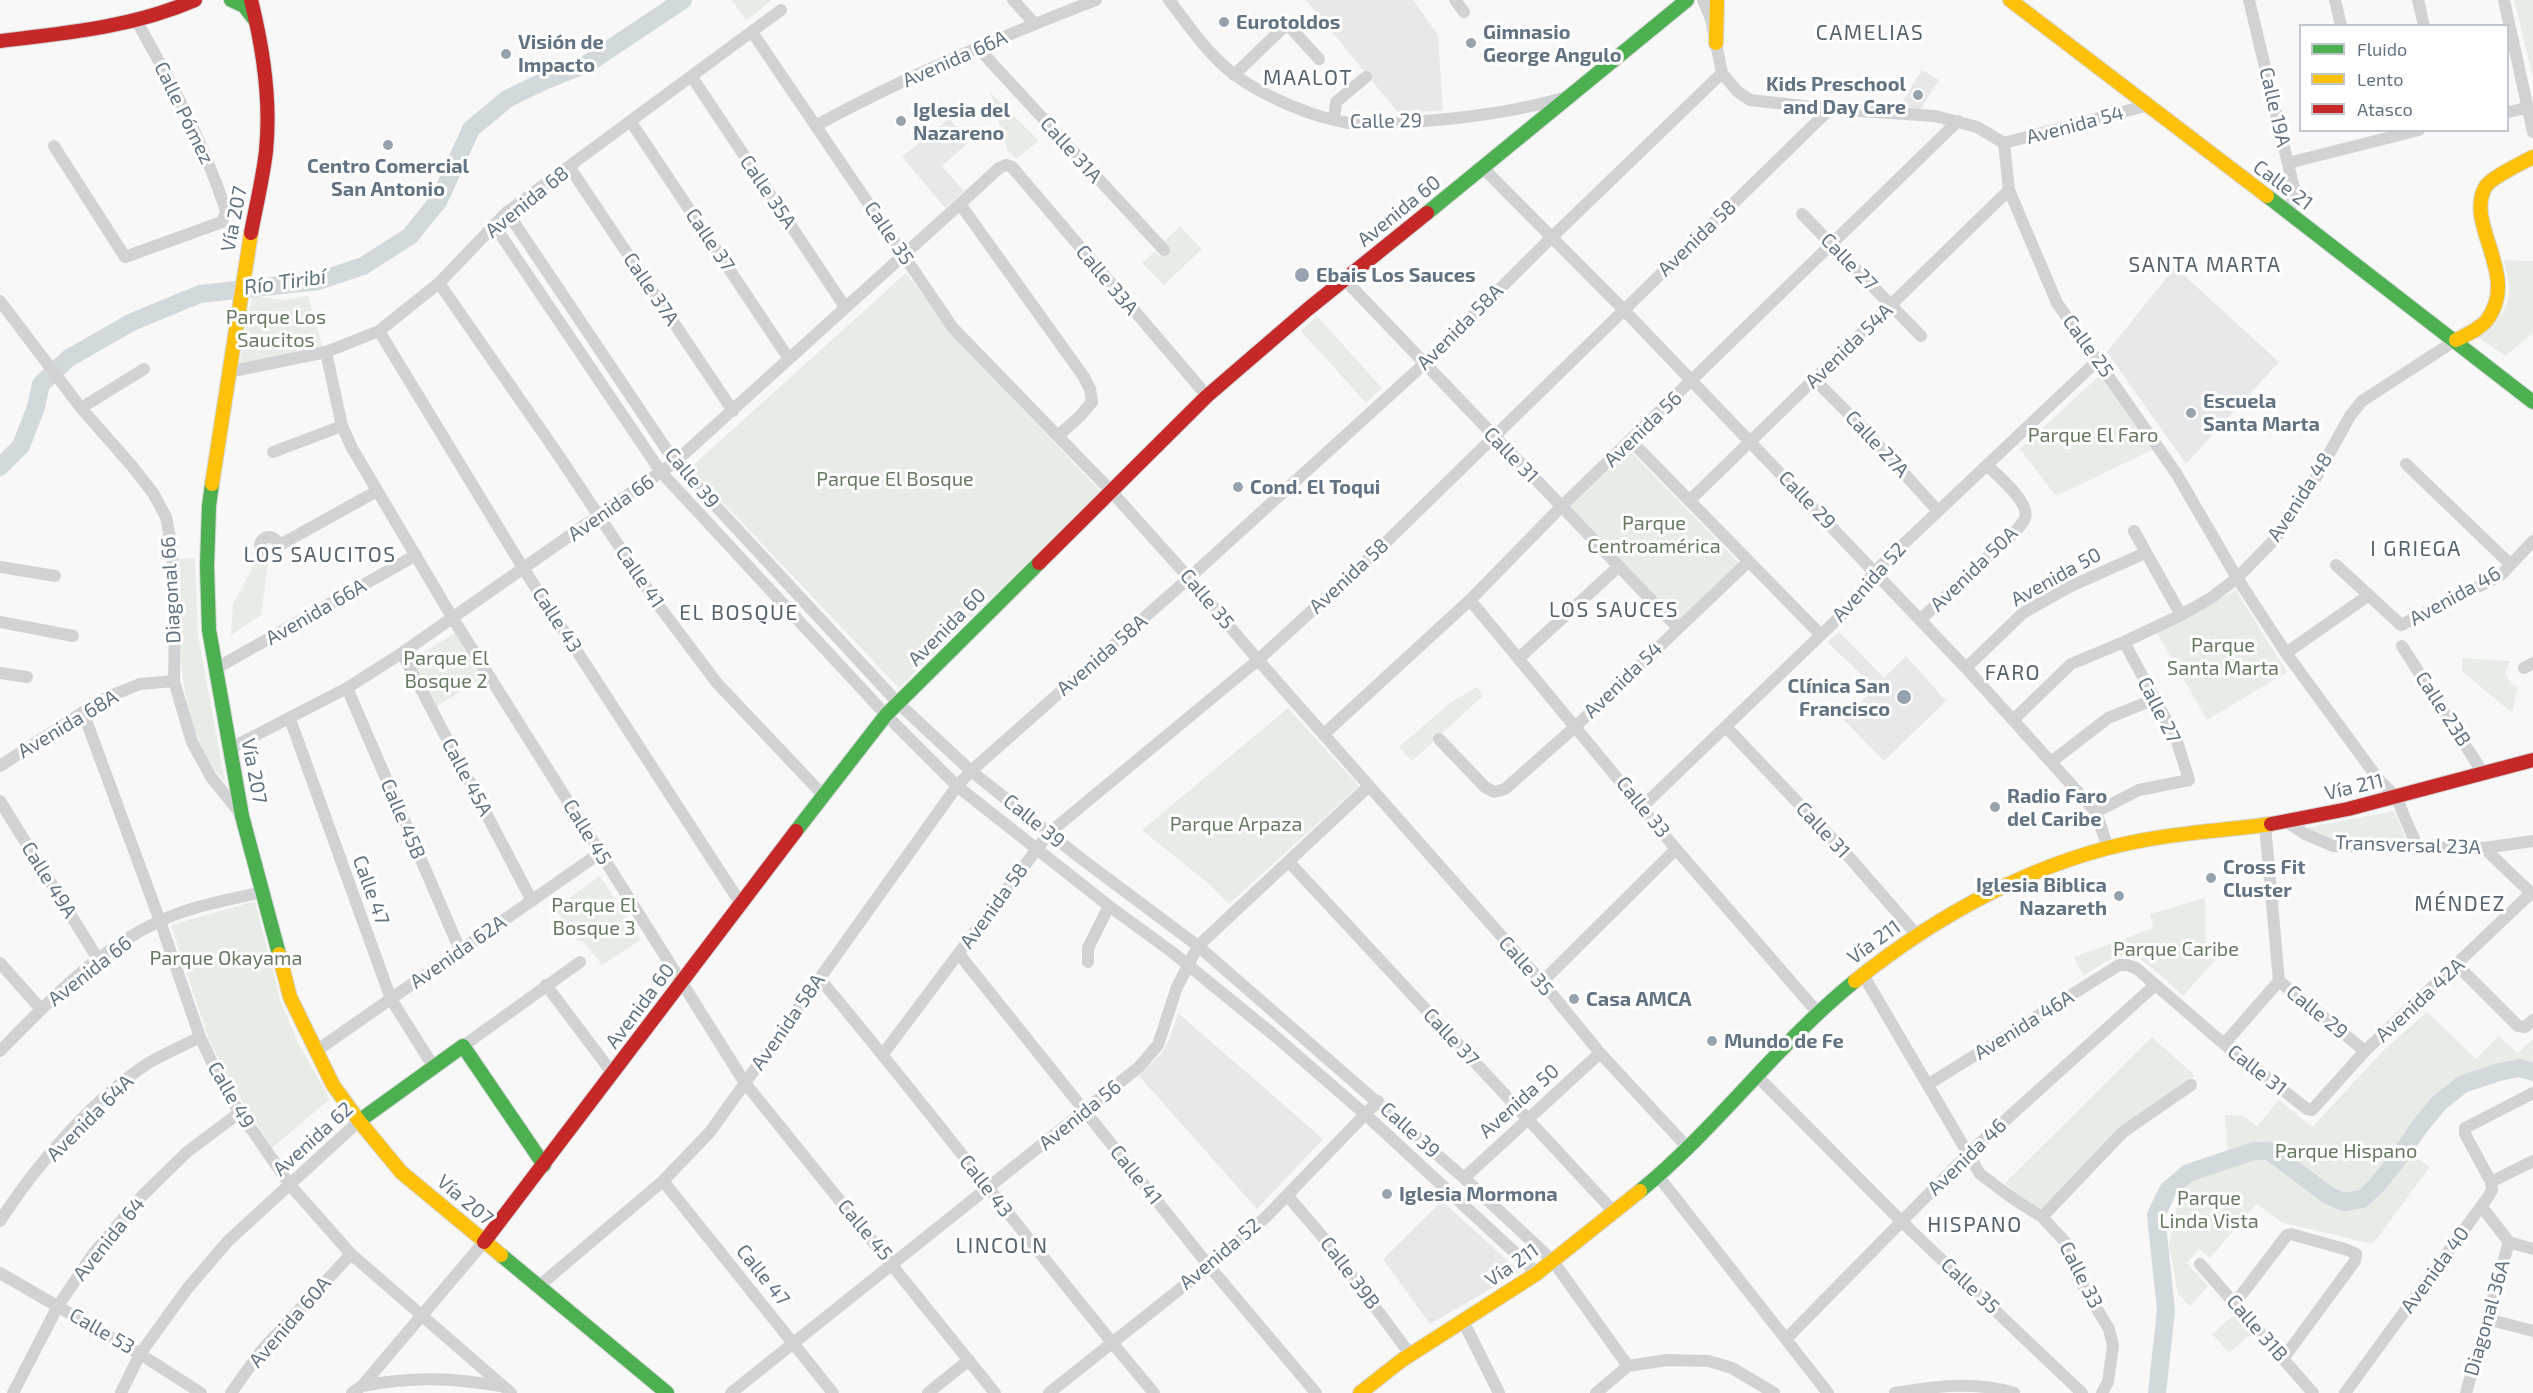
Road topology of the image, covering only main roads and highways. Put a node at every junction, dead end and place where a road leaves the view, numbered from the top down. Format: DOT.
graph roads {
  1 [pos="195,0"];
  2 [pos="231,0"];
  3 [pos="251,0"];
  4 [pos="1687,0"];
  5 [pos="1717,0"];
  6 [pos="2010,0"];
  7 [pos="257,23"];
  8 [pos="0,41"];
  9 [pos="1716,43"];
  10 [pos="2533,157"];
  11 [pos="2456,340"];
  12 [pos="2533,402"];
  13 [pos="2533,760"];
  14 [pos="359,1121"];
  15 [pos="544,1165"];
  16 [pos="484,1242"];
  17 [pos="667,1393"];
  18 [pos="1360,1393"];
  1 -- 8 [label="main road"];
  2 -- 7 [label="main road"];
  3 -- 7 [label="main road, Vía 207"];
  4 -- 15 [label="main road, Avenida 60"];
  5 -- 9 [label="main road"];
  6 -- 11 [label="main road, Calle 21"];
  7 -- 14 [label="main road, Vía 207"];
  10 -- 11 [label="main road"];
  11 -- 12 [label="main road, Calle 21"];
  13 -- 18 [label="main road, Vía 211"];
  14 -- 15 [label="main road, Avenida 62"];
  14 -- 16 [label="main road, Vía 207"];
  15 -- 16 [label="main road, Avenida 60"];
  16 -- 17 [label="main road, Vía 207"];
}
